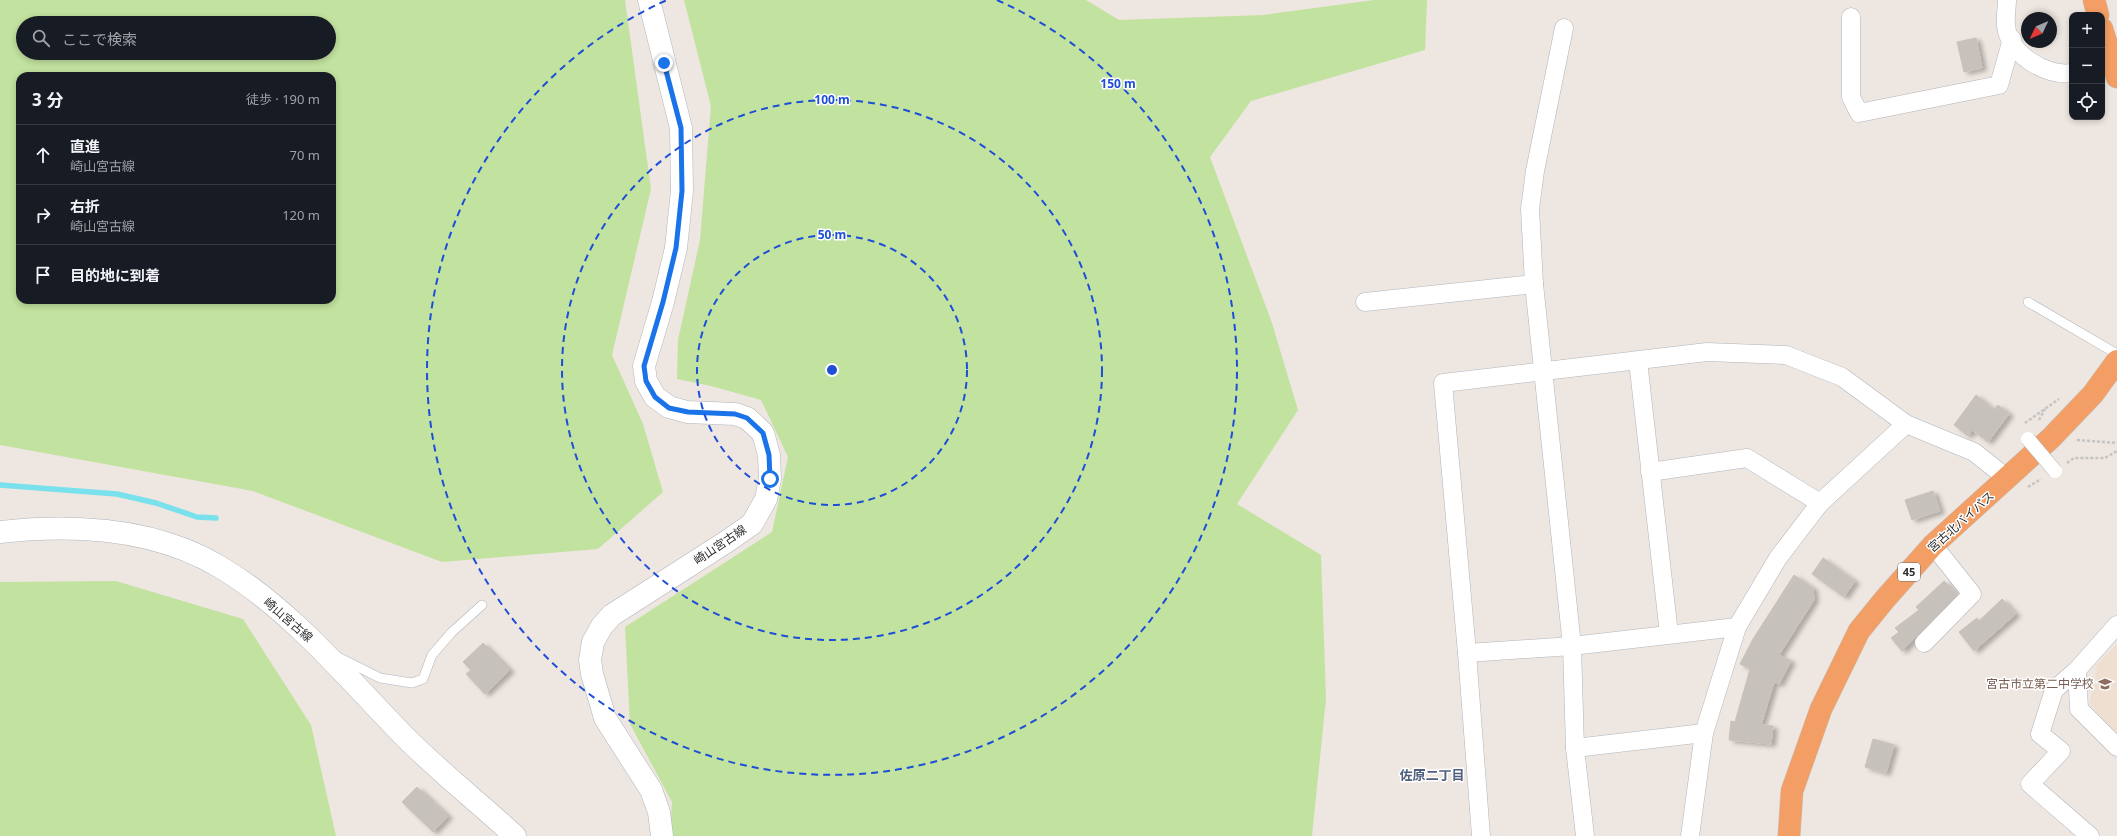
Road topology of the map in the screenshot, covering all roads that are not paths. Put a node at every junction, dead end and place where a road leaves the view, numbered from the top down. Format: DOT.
graph roads {
  1 [pos="649,0"];
  2 [pos="2007,0"];
  3 [pos="2094,0"];
  4 [pos="2097,12"];
  5 [pos="1851,17"];
  6 [pos="1564,28"];
  7 [pos="2012,39"];
  8 [pos="2105,41"];
  9 [pos="2112,70"];
  10 [pos="2069,73"];
  11 [pos="1534,284"];
  12 [pos="1365,302"];
  13 [pos="2028,302"];
  14 [pos="2117,354"];
  15 [pos="1638,361"];
  16 [pos="2117,361"];
  17 [pos="1544,372"];
  18 [pos="1906,424"];
  19 [pos="2028,439"];
  20 [pos="2055,471"];
  21 [pos="1650,472"];
  22 [pos="2016,484"];
  23 [pos="1820,503"];
  24 [pos="0,532"];
  25 [pos="1933,545"];
  26 [pos="482,605"];
  27 [pos="2117,625"];
  28 [pos="1736,627"];
  29 [pos="1669,634"];
  30 [pos="1924,643"];
  31 [pos="1572,646"];
  32 [pos="319,647"];
  33 [pos="1467,652"];
  34 [pos="2077,670"];
  35 [pos="1704,733"];
  36 [pos="2117,747"];
  37 [pos="1575,748"];
  38 [pos="515,836"];
  39 [pos="662,836"];
  40 [pos="1481,836"];
  41 [pos="1585,836"];
  42 [pos="1690,836"];
  43 [pos="1789,836"];
  44 [pos="2090,836"];
  1 -- 39 [label="main road, 崎山宮古線"];
  2 -- 7 [label="street"];
  3 -- 4 [label="highway"];
  5 -- 7 [label="street"];
  6 -- 11 [label="street"];
  7 -- 10 [label="street"];
  8 -- 9 [label="highway"];
  11 -- 12 [label="street"];
  11 -- 17 [label="street"];
  13 -- 14 [label="lane"];
  15 -- 17 [label="street"];
  15 -- 18 [label="street"];
  15 -- 21 [label="street"];
  16 -- 22 [label="highway, 宮古北バイパス / 45"];
  17 -- 31 [label="street"];
  17 -- 33 [label="street"];
  18 -- 22 [label="street"];
  18 -- 23 [label="street"];
  19 -- 20 [label="street, bridge"];
  21 -- 23 [label="street"];
  21 -- 29 [label="street"];
  22 -- 25 [label="highway, 宮古北バイパス / 45"];
  23 -- 28 [label="street"];
  24 -- 32 [label="main road, 崎山宮古線"];
  25 -- 30 [label="street"];
  25 -- 43 [label="highway, 宮古北バイパス / 45"];
  26 -- 32 [label="lane"];
  27 -- 34 [label="street"];
  28 -- 29 [label="street"];
  28 -- 35 [label="street"];
  29 -- 31 [label="street"];
  31 -- 33 [label="street"];
  31 -- 37 [label="street"];
  32 -- 38 [label="main road, 崎山宮古線"];
  33 -- 40 [label="street"];
  34 -- 36 [label="street"];
  34 -- 44 [label="street"];
  35 -- 37 [label="street"];
  35 -- 42 [label="street"];
  37 -- 41 [label="street"];
}
